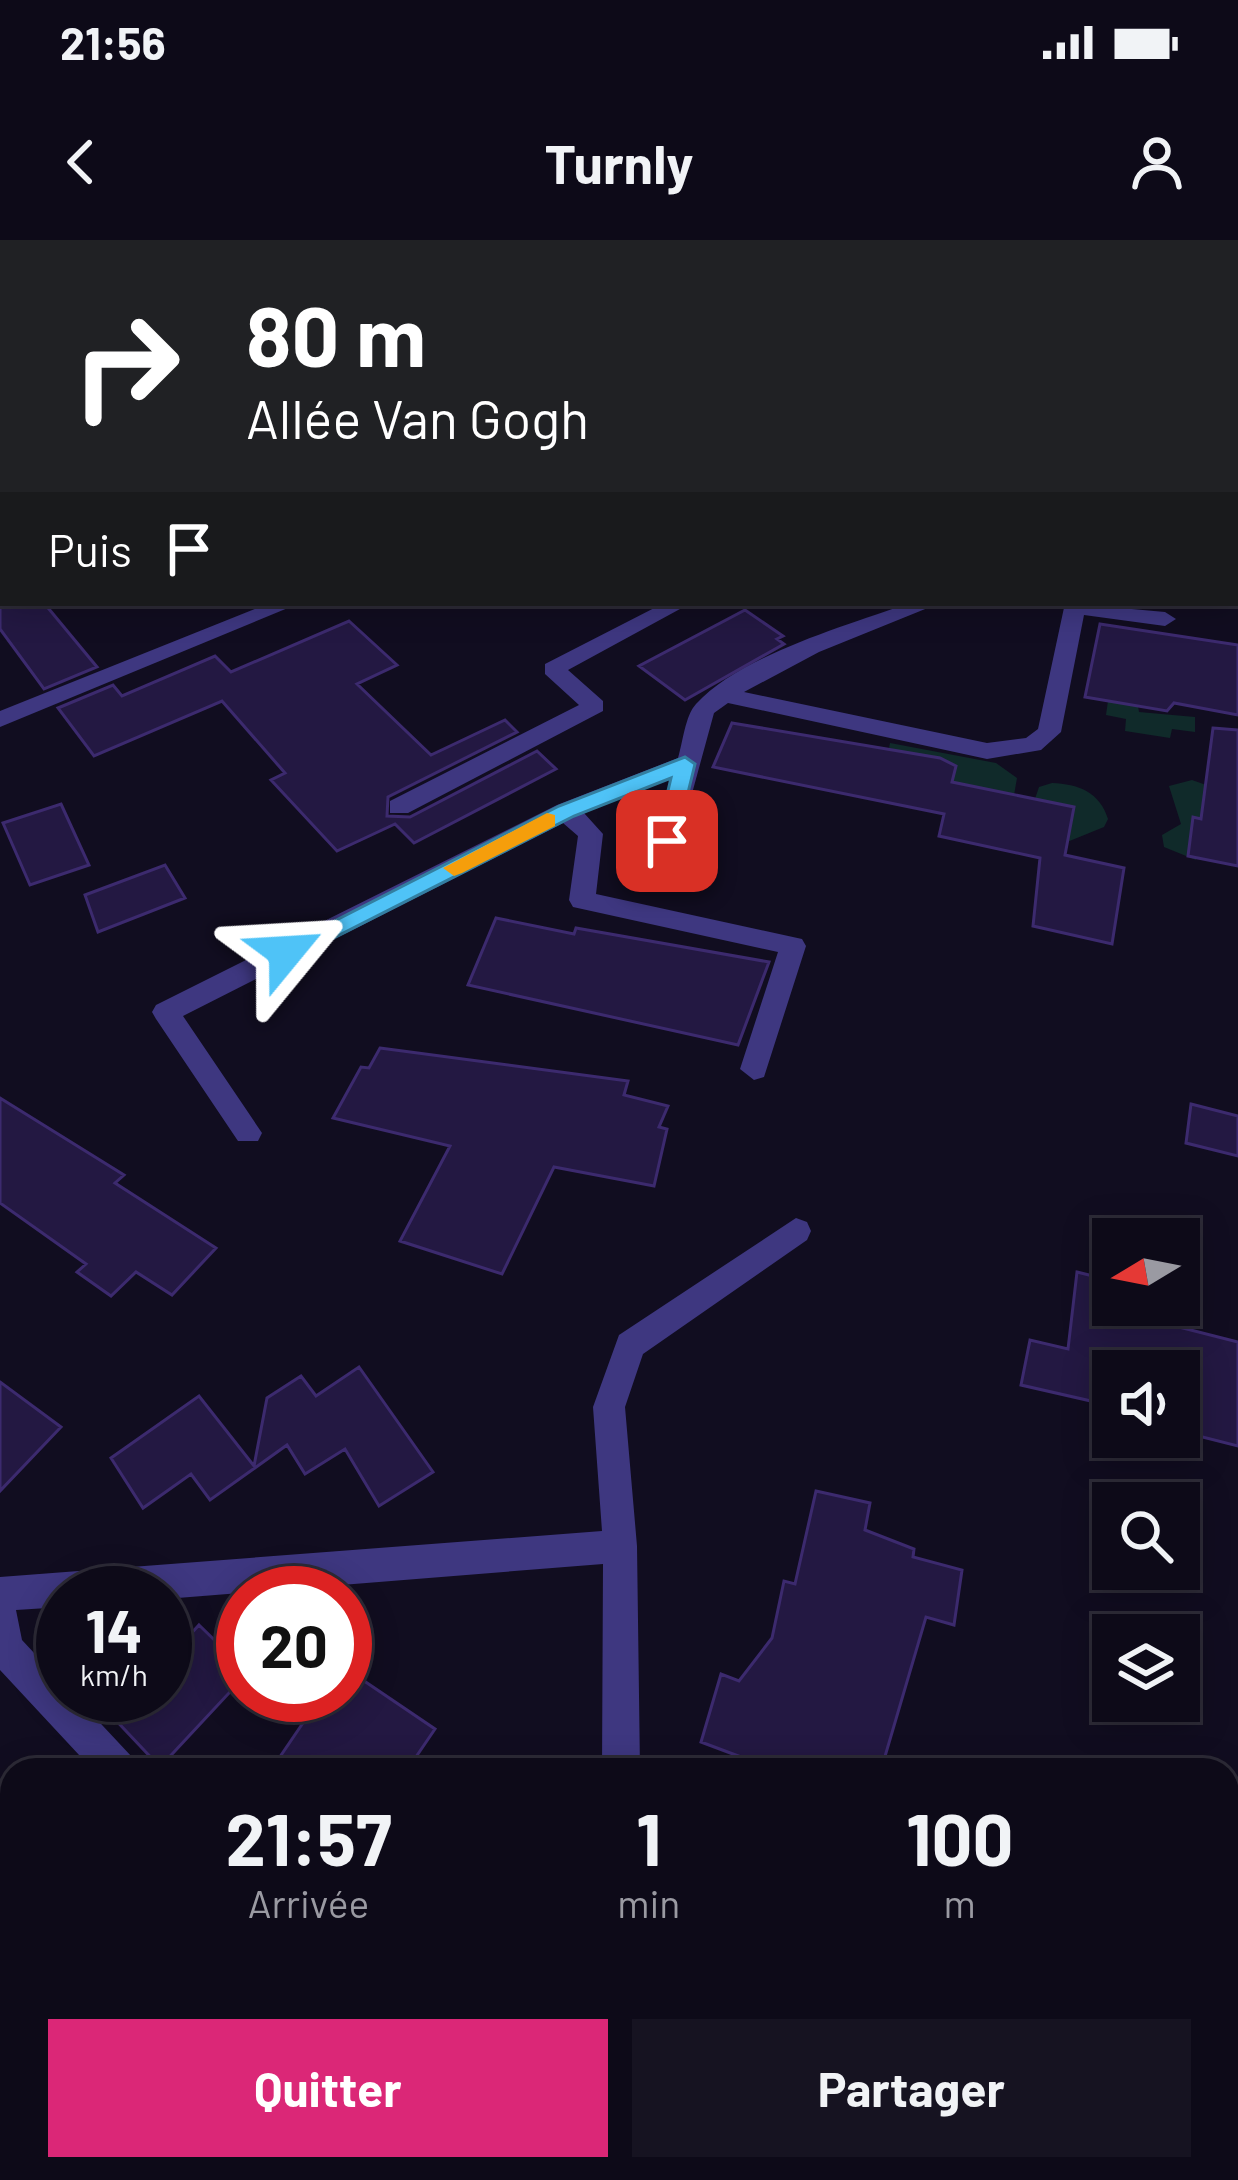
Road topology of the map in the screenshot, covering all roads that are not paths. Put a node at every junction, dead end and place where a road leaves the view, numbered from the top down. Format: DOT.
graph roads {
  1 [pos="282,606"];
  2 [pos="630,606"];
  3 [pos="674,606"];
  4 [pos="921,606"];
  5 [pos="1076,606"];
  6 [pos="1082,606"];
  7 [pos="649,619"];
  8 [pos="1165,619"];
  9 [pos="721,694"];
  10 [pos="0,720"];
  11 [pos="685,764"];
  12 [pos="399,807"];
  13 [pos="566,811"];
  14 [pos="658,879"];
  15 [pos="754,1069"];
  16 [pos="248,1133"];
  17 [pos="796,1231"];
  18 [pos="620,1546"];
  19 [pos="0,1594"];
  20 [pos="0,1615"];
  21 [pos="108,1758"];
  22 [pos="621,1758"];
  1 -- 10 [label="street"];
  2 -- 7 [label="street"];
  3 -- 7 [label="street"];
  4 -- 9 [label="street"];
  5 -- 9 [label="street"];
  6 -- 8 [label="street"];
  7 -- 12 [label="street"];
  9 -- 11 [label="street"];
  11 -- 13 [label="street"];
  11 -- 14 [label="street"];
  13 -- 15 [label="street"];
  13 -- 16 [label="street"];
  17 -- 18 [label="street"];
  18 -- 19 [label="street"];
  18 -- 22 [label="street"];
  20 -- 21 [label="street"];
}
